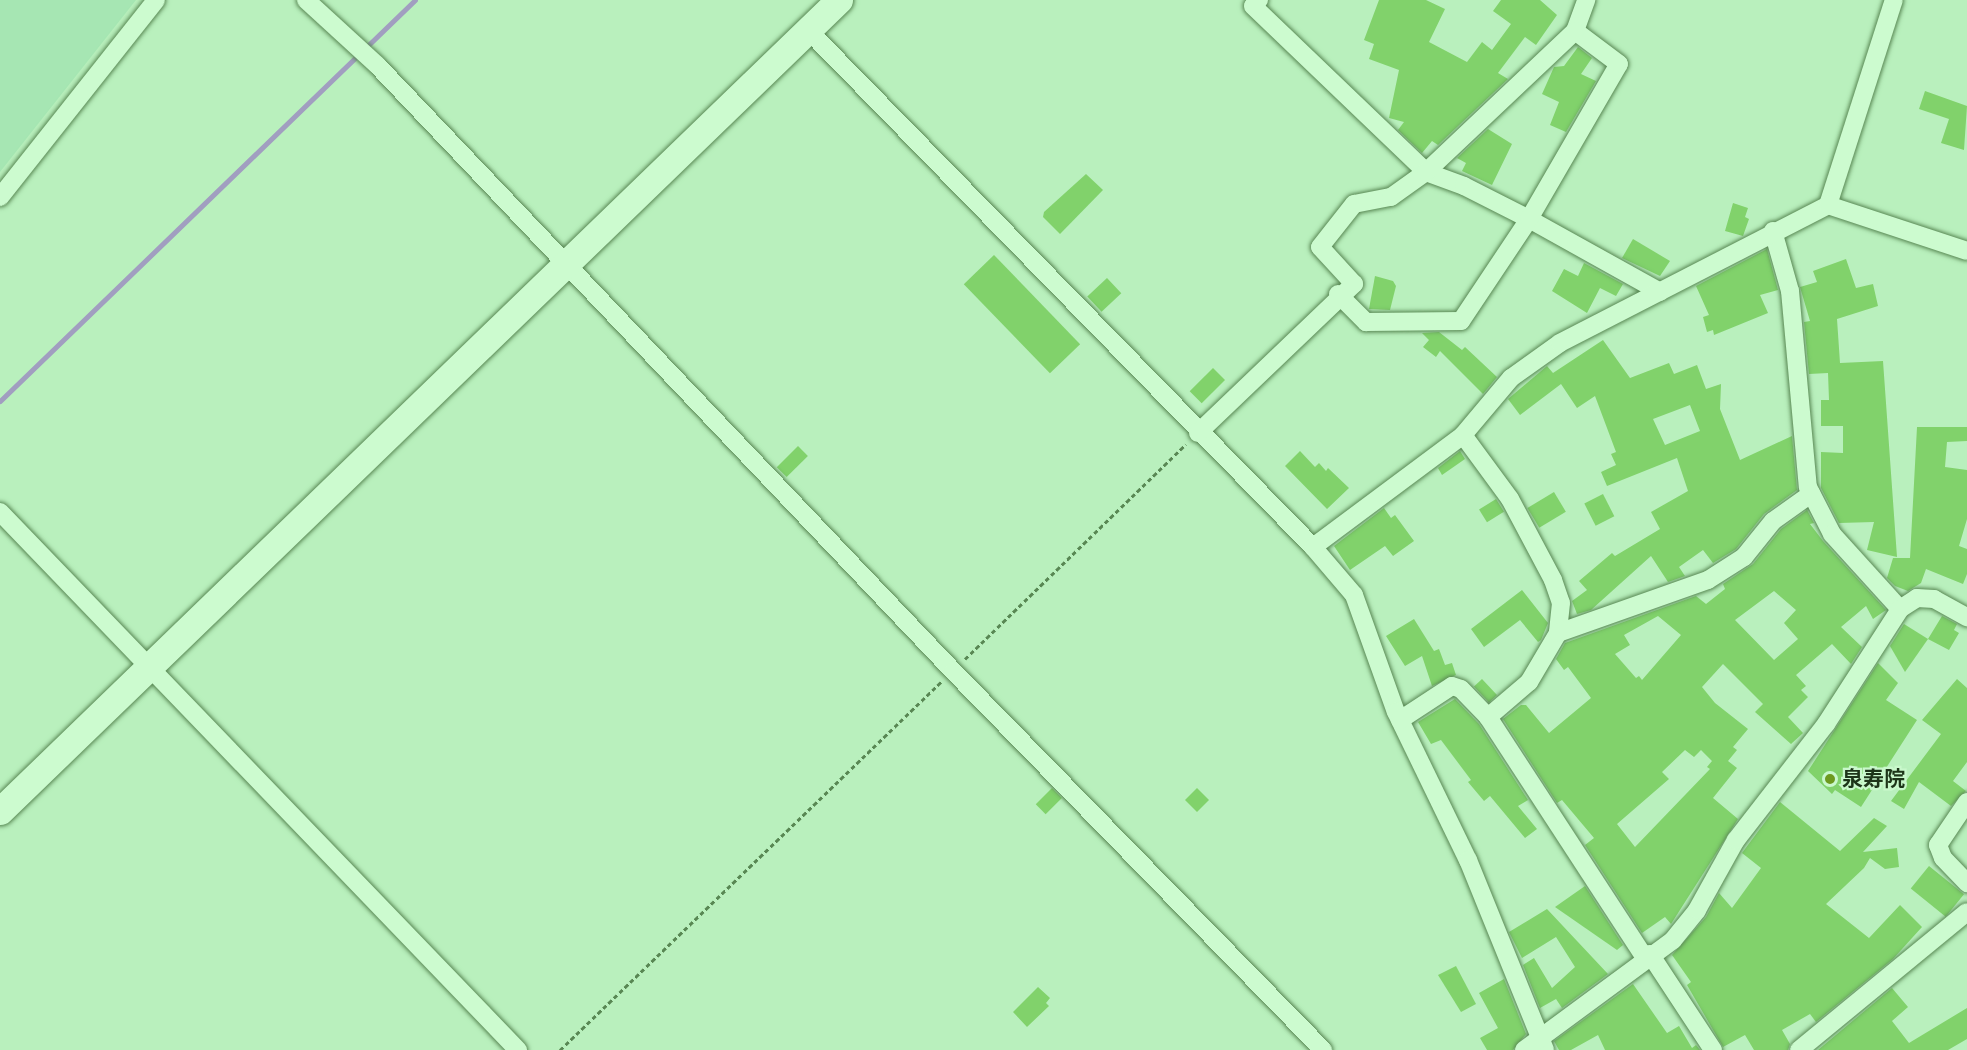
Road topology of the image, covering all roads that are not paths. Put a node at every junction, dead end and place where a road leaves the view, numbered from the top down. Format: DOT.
graph roads {
  1 [pos="156,0"];
  2 [pos="306,0"];
  3 [pos="839,0"];
  4 [pos="1259,0"];
  5 [pos="1586,0"];
  6 [pos="1894,0"];
  7 [pos="808,30"];
  8 [pos="1575,31"];
  9 [pos="1426,172"];
  10 [pos="0,198"];
  11 [pos="1828,205"];
  12 [pos="1529,219"];
  13 [pos="1773,231"];
  14 [pos="1967,251"];
  15 [pos="567,263"];
  16 [pos="1660,292"];
  17 [pos="1338,294"];
  18 [pos="1198,433"];
  19 [pos="1463,435"];
  20 [pos="1811,494"];
  21 [pos="0,512"];
  22 [pos="1313,547"];
  23 [pos="1900,609"];
  24 [pos="1967,617"];
  25 [pos="1558,633"];
  26 [pos="149,666"];
  27 [pos="1488,717"];
  28 [pos="1400,720"];
  29 [pos="1967,802"];
  30 [pos="0,811"];
  31 [pos="1967,884"];
  32 [pos="1967,912"];
  33 [pos="1648,956"];
  34 [pos="1542,1042"];
  35 [pos="518,1050"];
  36 [pos="1323,1050"];
  37 [pos="1524,1050"];
  38 [pos="1713,1050"];
  39 [pos="1799,1050"];
  1 -- 10 [label="street"];
  2 -- 15 [label="street"];
  3 -- 7 [label="street"];
  4 -- 9 [label="street"];
  5 -- 8 [label="street"];
  6 -- 11 [label="street"];
  7 -- 15 [label="street"];
  7 -- 18 [label="street"];
  8 -- 9 [label="street"];
  8 -- 12 [label="street"];
  9 -- 12 [label="street"];
  9 -- 17 [label="street"];
  11 -- 13 [label="street"];
  11 -- 14 [label="street"];
  12 -- 16 [label="street"];
  12 -- 17 [label="street"];
  13 -- 16 [label="street"];
  13 -- 20 [label="street"];
  15 -- 26 [label="street"];
  15 -- 36 [label="street"];
  16 -- 19 [label="street"];
  17 -- 18 [label="street"];
  18 -- 22 [label="street"];
  19 -- 22 [label="street"];
  19 -- 25 [label="street"];
  20 -- 23 [label="street"];
  20 -- 25 [label="street"];
  21 -- 26 [label="street"];
  22 -- 28 [label="street"];
  23 -- 24 [label="street"];
  23 -- 33 [label="street"];
  25 -- 27 [label="street"];
  26 -- 30 [label="street"];
  26 -- 35 [label="street"];
  27 -- 28 [label="street"];
  27 -- 33 [label="street"];
  28 -- 34 [label="street"];
  29 -- 31 [label="street"];
  32 -- 39 [label="street"];
  33 -- 34 [label="street"];
  33 -- 38 [label="street"];
  34 -- 37 [label="street"];
}
